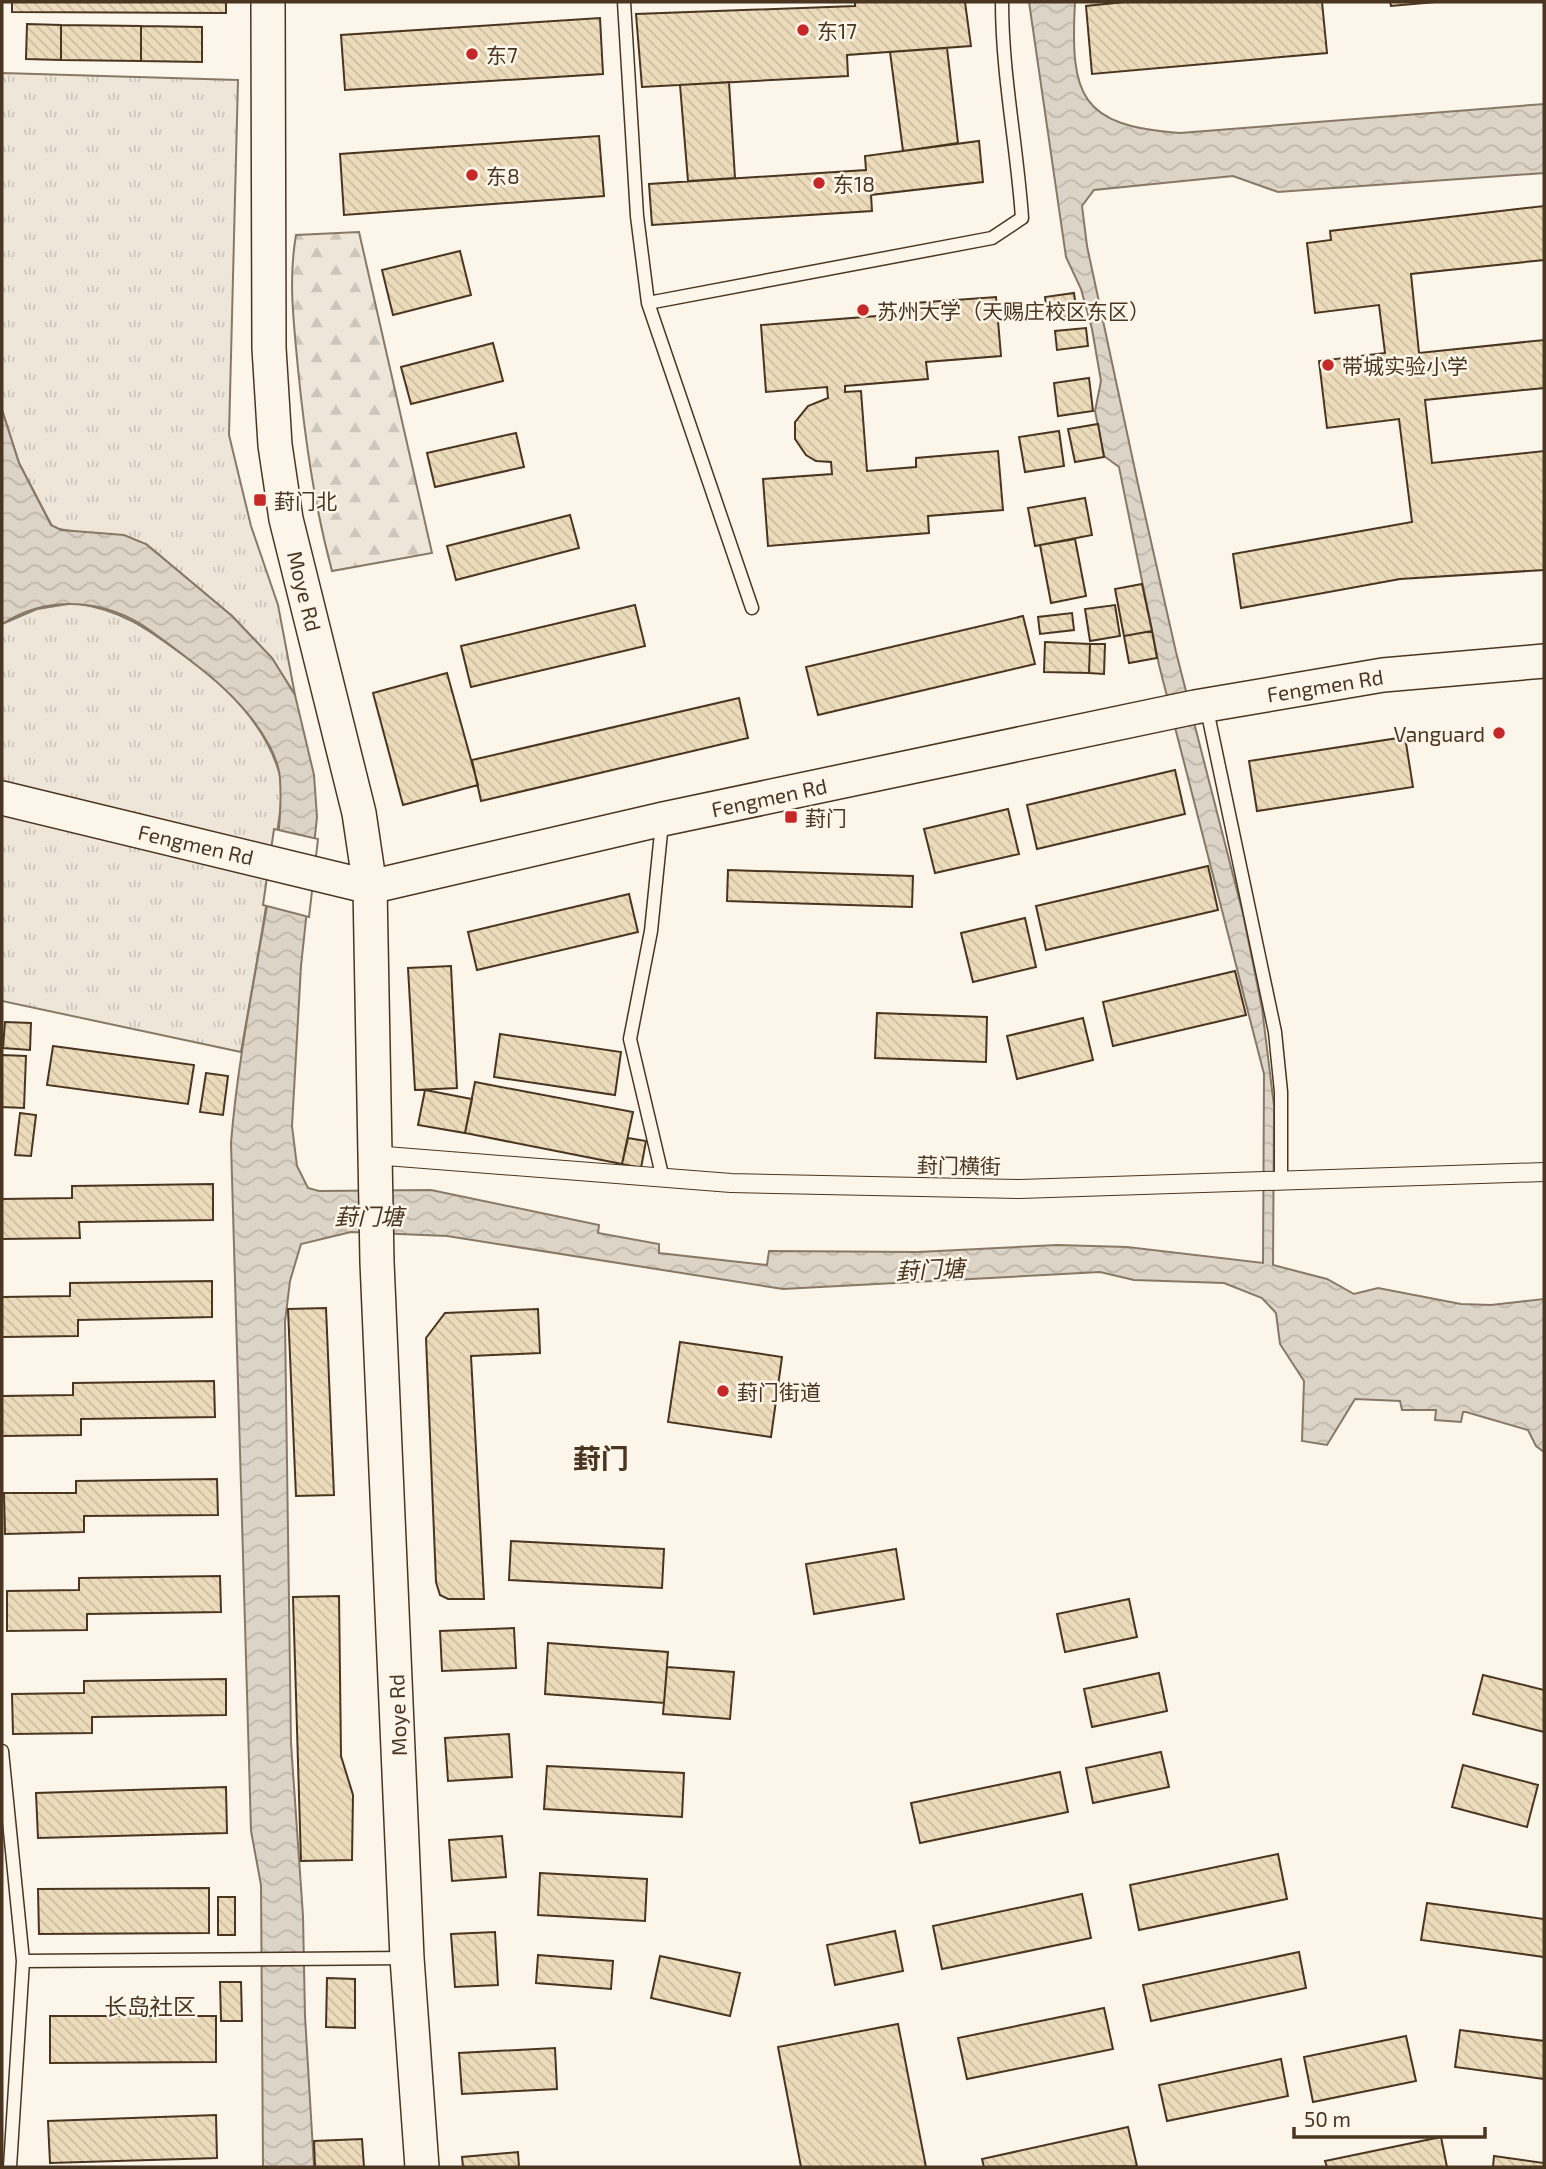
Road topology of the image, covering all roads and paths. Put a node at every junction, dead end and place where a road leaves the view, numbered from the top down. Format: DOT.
graph roads {
  1 [pos="268,2"];
  2 [pos="624,2"];
  3 [pos="1002,2"];
  4 [pos="648,303"];
  5 [pos="752,608"];
  6 [pos="1544,661"];
  7 [pos="1200,706"];
  8 [pos="2,798"];
  9 [pos="663,819"];
  10 [pos="370,887"];
  11 [pos="374,1166"];
  12 [pos="1544,1172"];
  13 [pos="663,1179"];
  14 [pos="1272,1180"];
  15 [pos="2,1751"];
  16 [pos="407,1958"];
  17 [pos="23,1961"];
  18 [pos="10,2167"];
  19 [pos="422,2167"];
  1 -- 10 [label="main road, Moye Rd"];
  2 -- 4 [label="lane"];
  3 -- 4 [label="lane"];
  4 -- 5 [label="lane"];
  6 -- 7 [label="main road, Fengmen Rd"];
  7 -- 9 [label="main road, Fengmen Rd"];
  7 -- 14 [label="lane"];
  8 -- 10 [label="main road, Fengmen Rd"];
  9 -- 10 [label="main road, Fengmen Rd"];
  9 -- 13 [label="lane"];
  10 -- 11 [label="main road, Moye Rd"];
  11 -- 13 [label="street, 葑门横街"];
  11 -- 16 [label="main road, Moye Rd"];
  12 -- 14 [label="street, 葑门横街"];
  13 -- 14 [label="street, 葑门横街"];
  15 -- 17 [label="lane"];
  16 -- 17 [label="lane"];
  16 -- 19 [label="main road, Moye Rd"];
  17 -- 18 [label="lane"];
}
